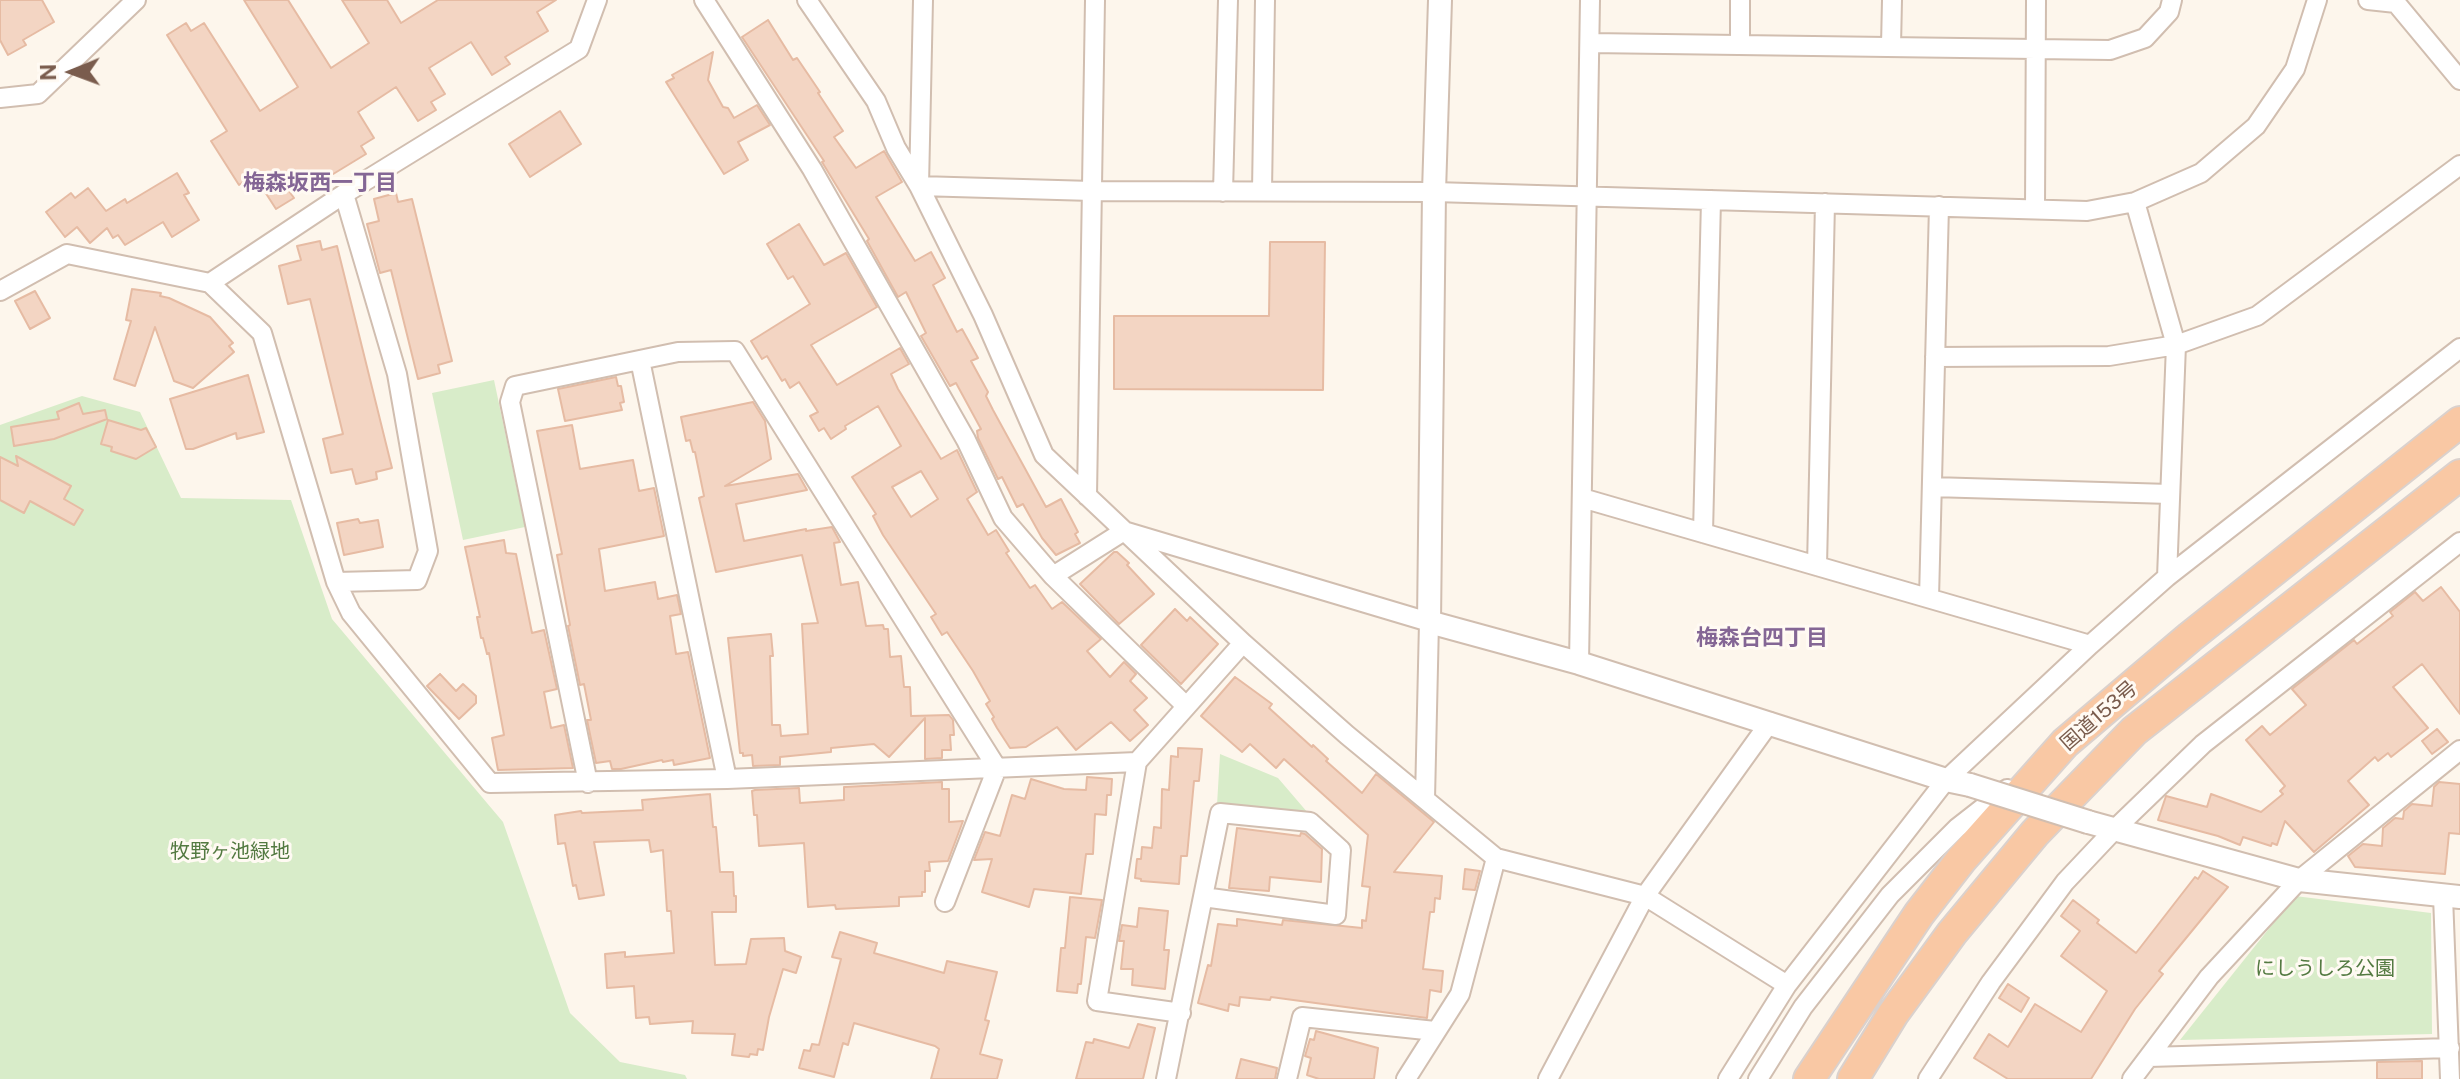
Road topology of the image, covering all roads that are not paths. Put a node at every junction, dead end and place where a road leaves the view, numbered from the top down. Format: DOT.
graph roads {
  1 [pos="136,0"];
  2 [pos="597,0"];
  3 [pos="704,0"];
  4 [pos="807,0"];
  5 [pos="923,0"];
  6 [pos="1095,0"];
  7 [pos="1228,0"];
  8 [pos="1265,0"];
  9 [pos="1440,0"];
  10 [pos="1590,0"];
  11 [pos="1740,0"];
  12 [pos="1892,0"];
  13 [pos="2036,0"];
  14 [pos="2172,0"];
  15 [pos="2317,0"];
  16 [pos="2368,0"];
  17 [pos="1590,43"];
  18 [pos="1740,45"];
  19 [pos="1891,46"];
  20 [pos="2036,48"];
  21 [pos="2460,80"];
  22 [pos="0,98"];
  23 [pos="2460,165"];
  24 [pos="919,186"];
  25 [pos="1092,191"];
  26 [pos="1262,191"];
  27 [pos="1223,192"];
  28 [pos="1434,192"];
  29 [pos="344,194"];
  30 [pos="1587,196"];
  31 [pos="1711,200"];
  32 [pos="2135,202"];
  33 [pos="1825,203"];
  34 [pos="1939,206"];
  35 [pos="2035,209"];
  36 [pos="210,283"];
  37 [pos="0,291"];
  38 [pos="2176,345"];
  39 [pos="2460,348"];
  40 [pos="1935,357"];
  41 [pos="640,360"];
  42 [pos="2460,422"];
  43 [pos="2460,475"];
  44 [pos="1932,487"];
  45 [pos="2170,494"];
  46 [pos="1087,496"];
  47 [pos="1582,498"];
  48 [pos="1124,531"];
  49 [pos="1703,533"];
  50 [pos="2460,542"];
  51 [pos="1817,566"];
  52 [pos="1053,576"];
  53 [pos="2167,577"];
  54 [pos="336,582"];
  55 [pos="1929,598"];
  56 [pos="1429,622"];
  57 [pos="1243,643"];
  58 [pos="2090,645"];
  59 [pos="1579,663"];
  60 [pos="1186,706"];
  61 [pos="1770,722"];
  62 [pos="2065,743"];
  63 [pos="2460,750"];
  64 [pos="1137,762"];
  65 [pos="997,768"];
  66 [pos="727,779"];
  67 [pos="1946,780"];
  68 [pos="588,783"];
  69 [pos="1425,799"];
  70 [pos="2115,829"];
  71 [pos="1496,858"];
  72 [pos="2299,880"];
  73 [pos="1645,896"];
  74 [pos="1203,897"];
  75 [pos="2452,897"];
  76 [pos="945,902"];
  77 [pos="1787,985"];
  78 [pos="1181,1013"];
  79 [pos="1893,1014"];
  80 [pos="1435,1031"];
  81 [pos="2450,1048"];
  82 [pos="2149,1057"];
  83 [pos="1166,1079"];
  84 [pos="1287,1079"];
  85 [pos="1406,1079"];
  86 [pos="1548,1079"];
  87 [pos="1728,1079"];
  88 [pos="1758,1079"];
  89 [pos="1809,1079"];
  90 [pos="1853,1079"];
  91 [pos="1870,1079"];
  92 [pos="1928,1079"];
  93 [pos="2132,1079"];
  94 [pos="2450,1079"];
  1 -- 22 [label="street"];
  2 -- 29 [label="street"];
  3 -- 52 [label="street"];
  4 -- 24 [label="street"];
  5 -- 24 [label="street"];
  6 -- 25 [label="street"];
  7 -- 27 [label="street"];
  8 -- 26 [label="street"];
  9 -- 28 [label="street"];
  10 -- 17 [label="street"];
  11 -- 18 [label="street"];
  12 -- 19 [label="street"];
  13 -- 20 [label="street"];
  14 -- 20 [label="street"];
  15 -- 32 [label="street"];
  16 -- 21 [label="street"];
  17 -- 18 [label="street"];
  17 -- 30 [label="street"];
  18 -- 19 [label="street"];
  19 -- 20 [label="street"];
  20 -- 35 [label="street"];
  23 -- 38 [label="street"];
  24 -- 25 [label="street"];
  24 -- 46 [label="street"];
  25 -- 27 [label="street"];
  25 -- 46 [label="street"];
  26 -- 27 [label="street"];
  26 -- 28 [label="street"];
  28 -- 30 [label="street"];
  28 -- 56 [label="street"];
  29 -- 36 [label="street"];
  29 -- 54 [label="street"];
  30 -- 31 [label="street"];
  30 -- 47 [label="street"];
  31 -- 33 [label="street"];
  31 -- 49 [label="street"];
  32 -- 35 [label="street"];
  32 -- 38 [label="street"];
  33 -- 34 [label="street"];
  33 -- 51 [label="street"];
  34 -- 35 [label="street"];
  34 -- 40 [label="street"];
  36 -- 37 [label="street"];
  36 -- 54 [label="street"];
  38 -- 40 [label="street"];
  38 -- 45 [label="street"];
  39 -- 53 [label="street"];
  40 -- 44 [label="street"];
  41 -- 65 [label="street"];
  41 -- 66 [label="street"];
  41 -- 68 [label="street"];
  42 -- 62 [label="highway, 国道153号"];
  43 -- 79 [label="highway, 国道153号"];
  44 -- 45 [label="street"];
  44 -- 55 [label="street"];
  45 -- 53 [label="street"];
  46 -- 48 [label="street"];
  47 -- 49 [label="street"];
  47 -- 59 [label="street"];
  48 -- 52 [label="street"];
  48 -- 56 [label="street"];
  48 -- 57 [label="street"];
  49 -- 51 [label="street"];
  50 -- 70 [label="street"];
  51 -- 55 [label="street"];
  52 -- 60 [label="street"];
  53 -- 58 [label="street"];
  54 -- 68 [label="street"];
  55 -- 58 [label="street"];
  56 -- 59 [label="street"];
  56 -- 69 [label="street"];
  57 -- 60 [label="street"];
  57 -- 69 [label="street"];
  58 -- 67 [label="street"];
  59 -- 61 [label="street"];
  60 -- 64 [label="street"];
  61 -- 67 [label="street"];
  61 -- 73 [label="street"];
  62 -- 88 [label="street"];
  62 -- 89 [label="highway, 国道153号"];
  63 -- 72 [label="street"];
  64 -- 65 [label="street"];
  64 -- 78 [label="street"];
  65 -- 66 [label="street"];
  65 -- 76 [label="street"];
  66 -- 68 [label="street"];
  67 -- 70 [label="street, bridge"];
  67 -- 77 [label="street"];
  69 -- 71 [label="street"];
  70 -- 72 [label="street"];
  70 -- 92 [label="street"];
  71 -- 73 [label="street"];
  71 -- 80 [label="street"];
  72 -- 75 [label="street"];
  72 -- 82 [label="street"];
  73 -- 77 [label="street"];
  73 -- 86 [label="street"];
  74 -- 74 [label="street"];
  74 -- 78 [label="street"];
  75 -- 81 [label="street"];
  77 -- 87 [label="street"];
  78 -- 83 [label="street"];
  79 -- 90 [label="highway, 国道153号"];
  79 -- 91 [label="highway"];
  80 -- 84 [label="street"];
  80 -- 85 [label="street"];
  81 -- 82 [label="street"];
  81 -- 94 [label="street"];
  82 -- 93 [label="street"];
}
